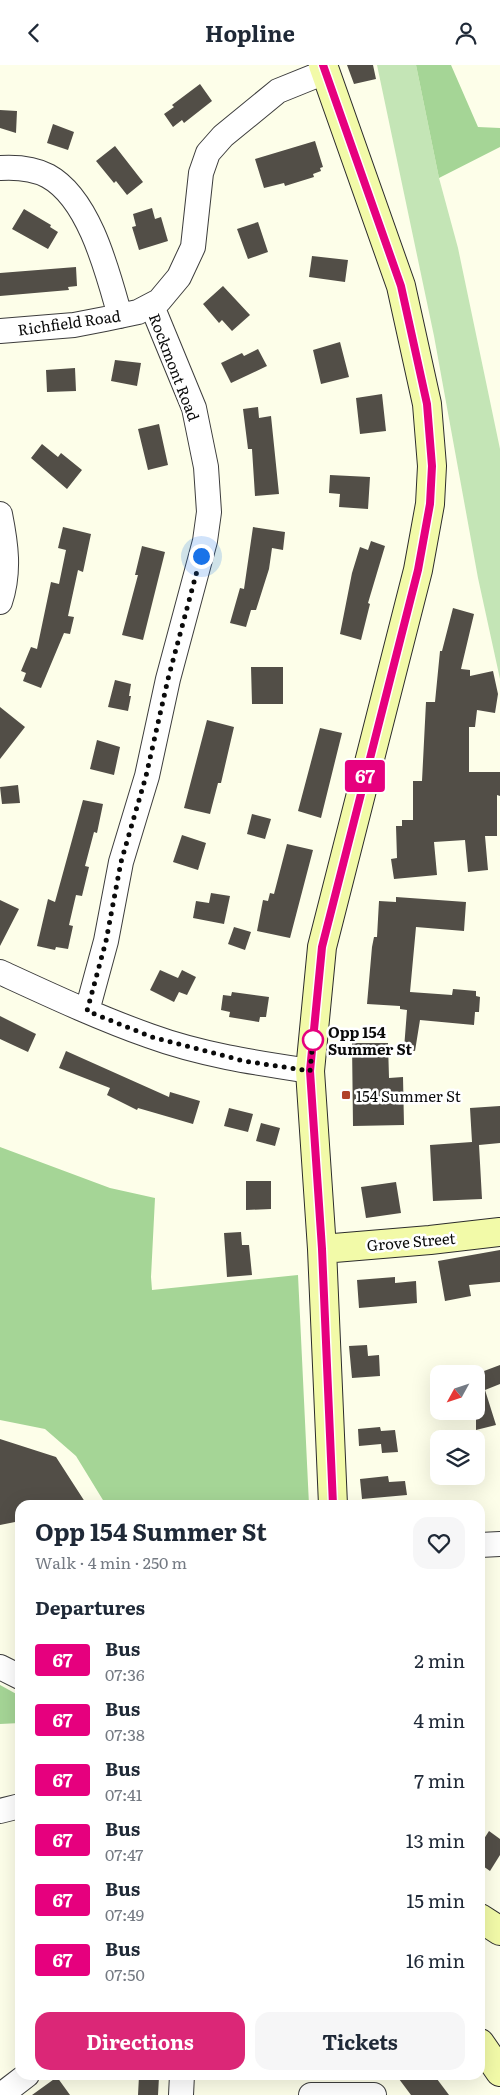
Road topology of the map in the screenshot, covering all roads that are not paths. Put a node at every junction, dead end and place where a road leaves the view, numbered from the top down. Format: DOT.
graph roads {
  1 [pos="324,69"];
  2 [pos="0,168"];
  3 [pos="152,306"];
  4 [pos="120,316"];
  5 [pos="0,331"];
  6 [pos="0,514"];
  7 [pos="0,603"];
  8 [pos="0,972"];
  9 [pos="87,1011"];
  10 [pos="310,1071"];
  11 [pos="500,1231"];
  12 [pos="322,1249"];
  13 [pos="333,1500"];
  14 [pos="500,1543"];
  15 [pos="485,1544"];
  16 [pos="0,1667"];
  17 [pos="15,1674"];
  18 [pos="15,1807"];
  19 [pos="0,1811"];
  20 [pos="485,2050"];
  21 [pos="500,2072"];
  22 [pos="20,2080"];
  23 [pos="182,2080"];
  24 [pos="1,2095"];
  25 [pos="181,2095"];
  26 [pos="312,2095"];
  27 [pos="374,2095"];
  1 -- 3 [label="street, Richfield Road"];
  1 -- 10 [label="main road"];
  2 -- 4 [label="street"];
  3 -- 4 [label="street, Richfield Road"];
  3 -- 9 [label="street, Rockmont Road"];
  4 -- 5 [label="street, Richfield Road"];
  6 -- 7 [label="street"];
  8 -- 9 [label="street"];
  9 -- 10 [label="street"];
  10 -- 12 [label="main road"];
  11 -- 12 [label="main road, Grove Street"];
  12 -- 13 [label="main road"];
  14 -- 15 [label="street"];
  16 -- 17 [label="street"];
  18 -- 19 [label="street"];
  20 -- 21 [label="main road"];
  22 -- 24 [label="street"];
  23 -- 25 [label="street"];
  26 -- 27 [label="street"];
}
